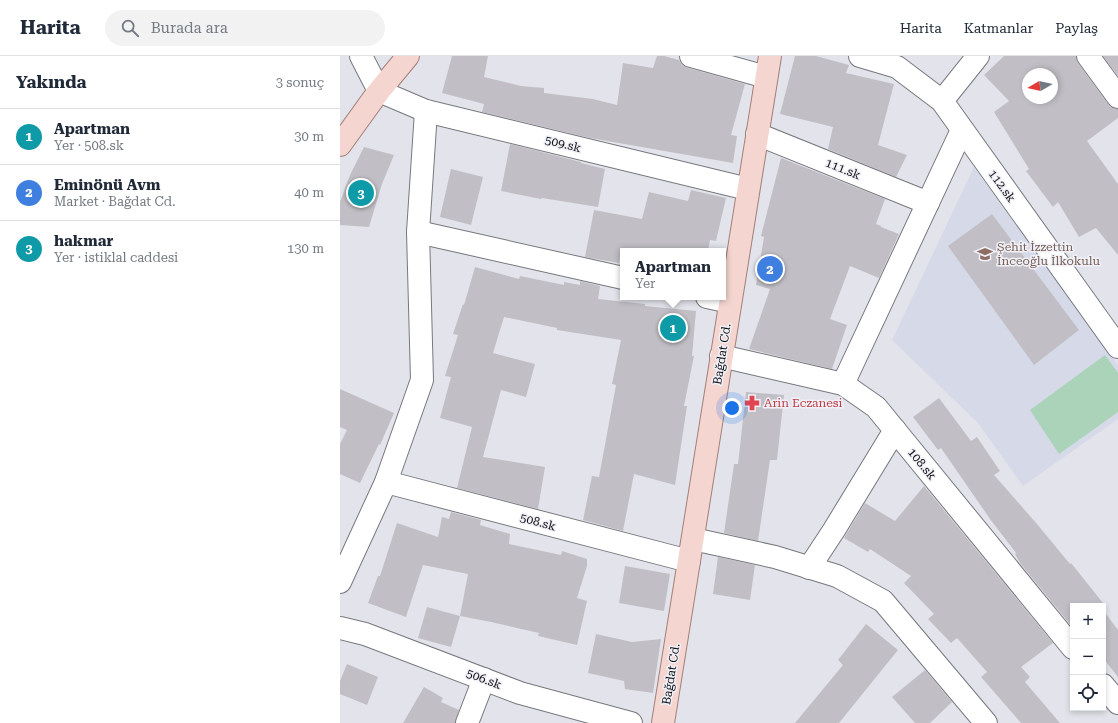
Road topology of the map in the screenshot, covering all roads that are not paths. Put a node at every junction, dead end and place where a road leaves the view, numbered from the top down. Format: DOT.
graph roads {
  1 [pos="361,56"];
  2 [pos="408,56"];
  3 [pos="691,56"];
  4 [pos="770,56"];
  5 [pos="860,56"];
  6 [pos="978,56"];
  7 [pos="1088,56"];
  8 [pos="766,77"];
  9 [pos="1114,85"];
  10 [pos="379,91"];
  11 [pos="942,101"];
  12 [pos="426,111"];
  13 [pos="962,130"];
  14 [pos="757,134"];
  15 [pos="340,145"];
  16 [pos="748,189"];
  17 [pos="928,203"];
  18 [pos="418,232"];
  19 [pos="620,277"];
  20 [pos="721,300"];
  21 [pos="730,302"];
  22 [pos="1118,347"];
  23 [pos="721,356"];
  24 [pos="843,384"];
  25 [pos="895,430"];
  26 [pos="386,482"];
  27 [pos="693,539"];
  28 [pos="689,561"];
  29 [pos="809,568"];
  30 [pos="340,582"];
  31 [pos="340,628"];
  32 [pos="1070,644"];
  33 [pos="484,679"];
  34 [pos="1106,689"];
  35 [pos="1118,703"];
  36 [pos="467,723"];
  37 [pos="631,723"];
  38 [pos="663,723"];
  39 [pos="986,723"];
  1 -- 10 [label="street"];
  2 -- 10 [label="main road"];
  3 -- 8 [label="street"];
  4 -- 8 [label="main road, Bağdat Cd."];
  5 -- 11 [label="street, 112.sk"];
  6 -- 11 [label="street"];
  7 -- 9 [label="street"];
  8 -- 14 [label="main road, Bağdat Cd."];
  10 -- 12 [label="street, 509.sk"];
  10 -- 15 [label="main road"];
  11 -- 13 [label="street, 112.sk"];
  12 -- 16 [label="street, 509.sk"];
  12 -- 18 [label="street"];
  13 -- 17 [label="street"];
  13 -- 22 [label="street, 112.sk"];
  14 -- 16 [label="main road, Bağdat Cd."];
  14 -- 17 [label="street, 111.sk"];
  16 -- 21 [label="main road, Bağdat Cd."];
  17 -- 24 [label="street"];
  18 -- 19 [label="street"];
  18 -- 26 [label="street"];
  20 -- 21 [label="street"];
  21 -- 23 [label="main road, Bağdat Cd."];
  23 -- 24 [label="street, 108.sk"];
  23 -- 27 [label="main road, Bağdat Cd."];
  24 -- 25 [label="street, 108.sk"];
  25 -- 29 [label="street"];
  25 -- 32 [label="street, 108.sk"];
  26 -- 28 [label="street, 508.sk"];
  26 -- 30 [label="street"];
  27 -- 28 [label="main road, Bağdat Cd."];
  27 -- 29 [label="street"];
  28 -- 38 [label="main road, Bağdat Cd."];
  29 -- 39 [label="street"];
  31 -- 33 [label="street, 506.sk"];
  33 -- 36 [label="street"];
  33 -- 37 [label="street, 506.sk"];
  34 -- 35 [label="street"];
}
